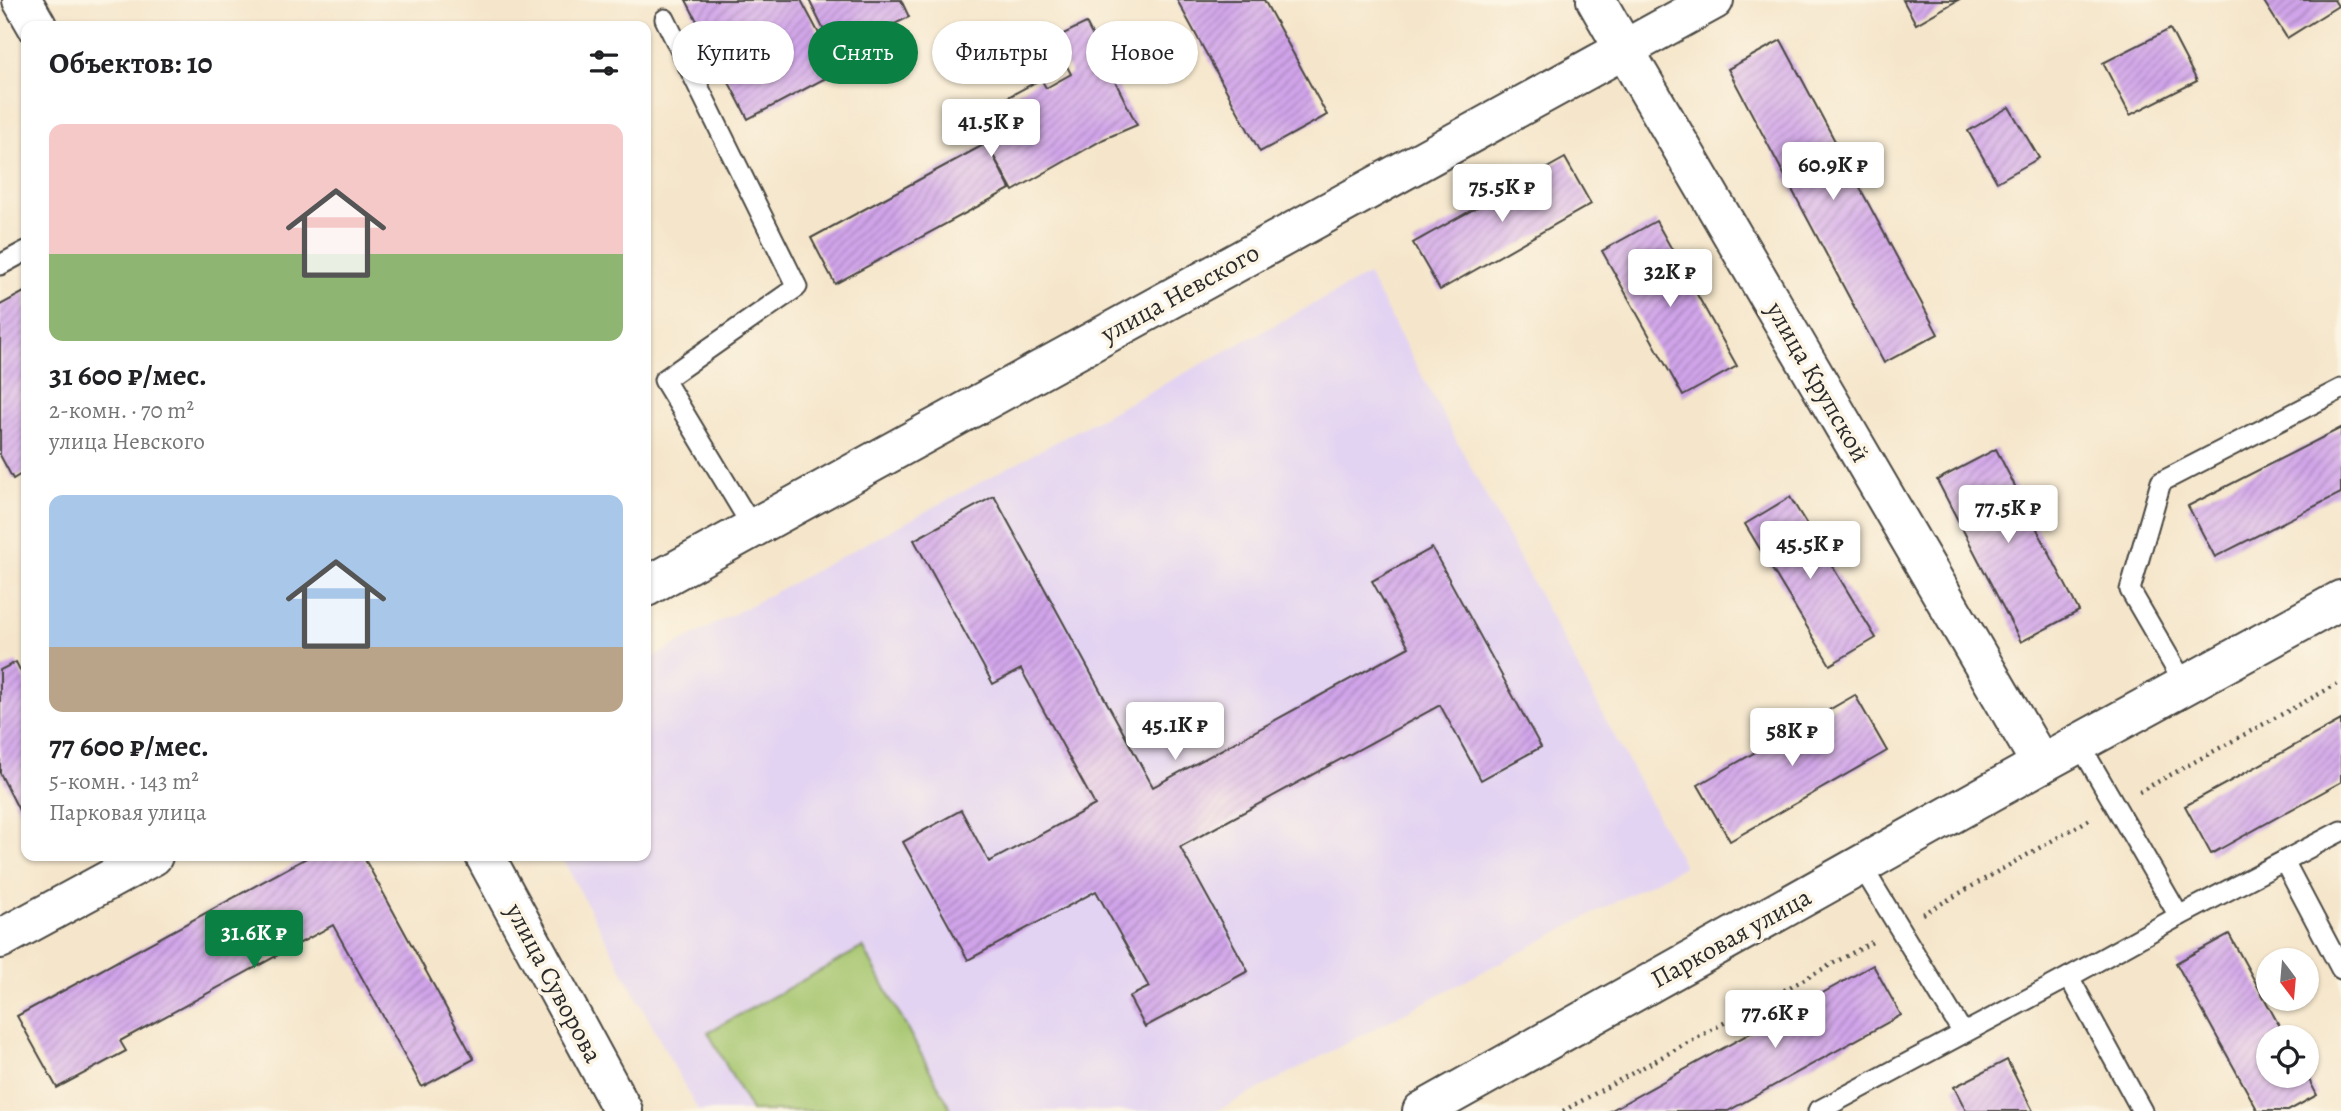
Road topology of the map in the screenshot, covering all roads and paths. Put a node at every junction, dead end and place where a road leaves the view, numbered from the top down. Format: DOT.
graph roads {
  1 [pos="22,0"];
  2 [pos="1596,0"];
  3 [pos="1714,0"];
  4 [pos="665,19"];
  5 [pos="34,21"];
  6 [pos="1624,49"];
  7 [pos="21,254"];
  8 [pos="0,265"];
  9 [pos="2341,389"];
  10 [pos="753,528"];
  11 [pos="651,584"];
  12 [pos="2341,600"];
  13 [pos="2341,682"];
  14 [pos="2185,685"];
  15 [pos="2079,743"];
  16 [pos="2041,764"];
  17 [pos="2115,805"];
  18 [pos="2341,831"];
  19 [pos="144,861"];
  20 [pos="488,861"];
  21 [pos="2284,861"];
  22 [pos="1861,865"];
  23 [pos="2179,916"];
  24 [pos="1899,927"];
  25 [pos="0,939"];
  26 [pos="2341,969"];
  27 [pos="2068,977"];
  28 [pos="1963,1033"];
  29 [pos="623,1111"];
  30 [pos="1422,1111"];
  31 [pos="1563,1111"];
  32 [pos="1818,1111"];
  33 [pos="2142,1111"];
  1 -- 5 [label="main road"];
  2 -- 6 [label="main road, улица Крупской"];
  3 -- 6 [label="main road, улица Невского"];
  4 -- 10 [label="lane"];
  6 -- 10 [label="main road, улица Невского"];
  6 -- 16 [label="main road, улица Крупской"];
  7 -- 8 [label="lane"];
  9 -- 14 [label="lane"];
  10 -- 11 [label="main road, улица Невского"];
  12 -- 14 [label="main road, Парковая улица"];
  13 -- 17 [label="path"];
  14 -- 15 [label="main road, Парковая улица"];
  15 -- 16 [label="main road, Парковая улица"];
  15 -- 17 [label="lane"];
  16 -- 22 [label="main road, Парковая улица"];
  17 -- 23 [label="lane"];
  17 -- 24 [label="path"];
  18 -- 21 [label="lane"];
  19 -- 25 [label="main road"];
  20 -- 29 [label="main road, улица Суворова"];
  21 -- 23 [label="lane"];
  21 -- 26 [label="lane"];
  22 -- 24 [label="lane"];
  22 -- 30 [label="main road, Парковая улица"];
  23 -- 27 [label="lane"];
  24 -- 28 [label="lane"];
  24 -- 31 [label="path"];
  27 -- 28 [label="lane"];
  27 -- 33 [label="lane"];
  28 -- 32 [label="lane"];
}
